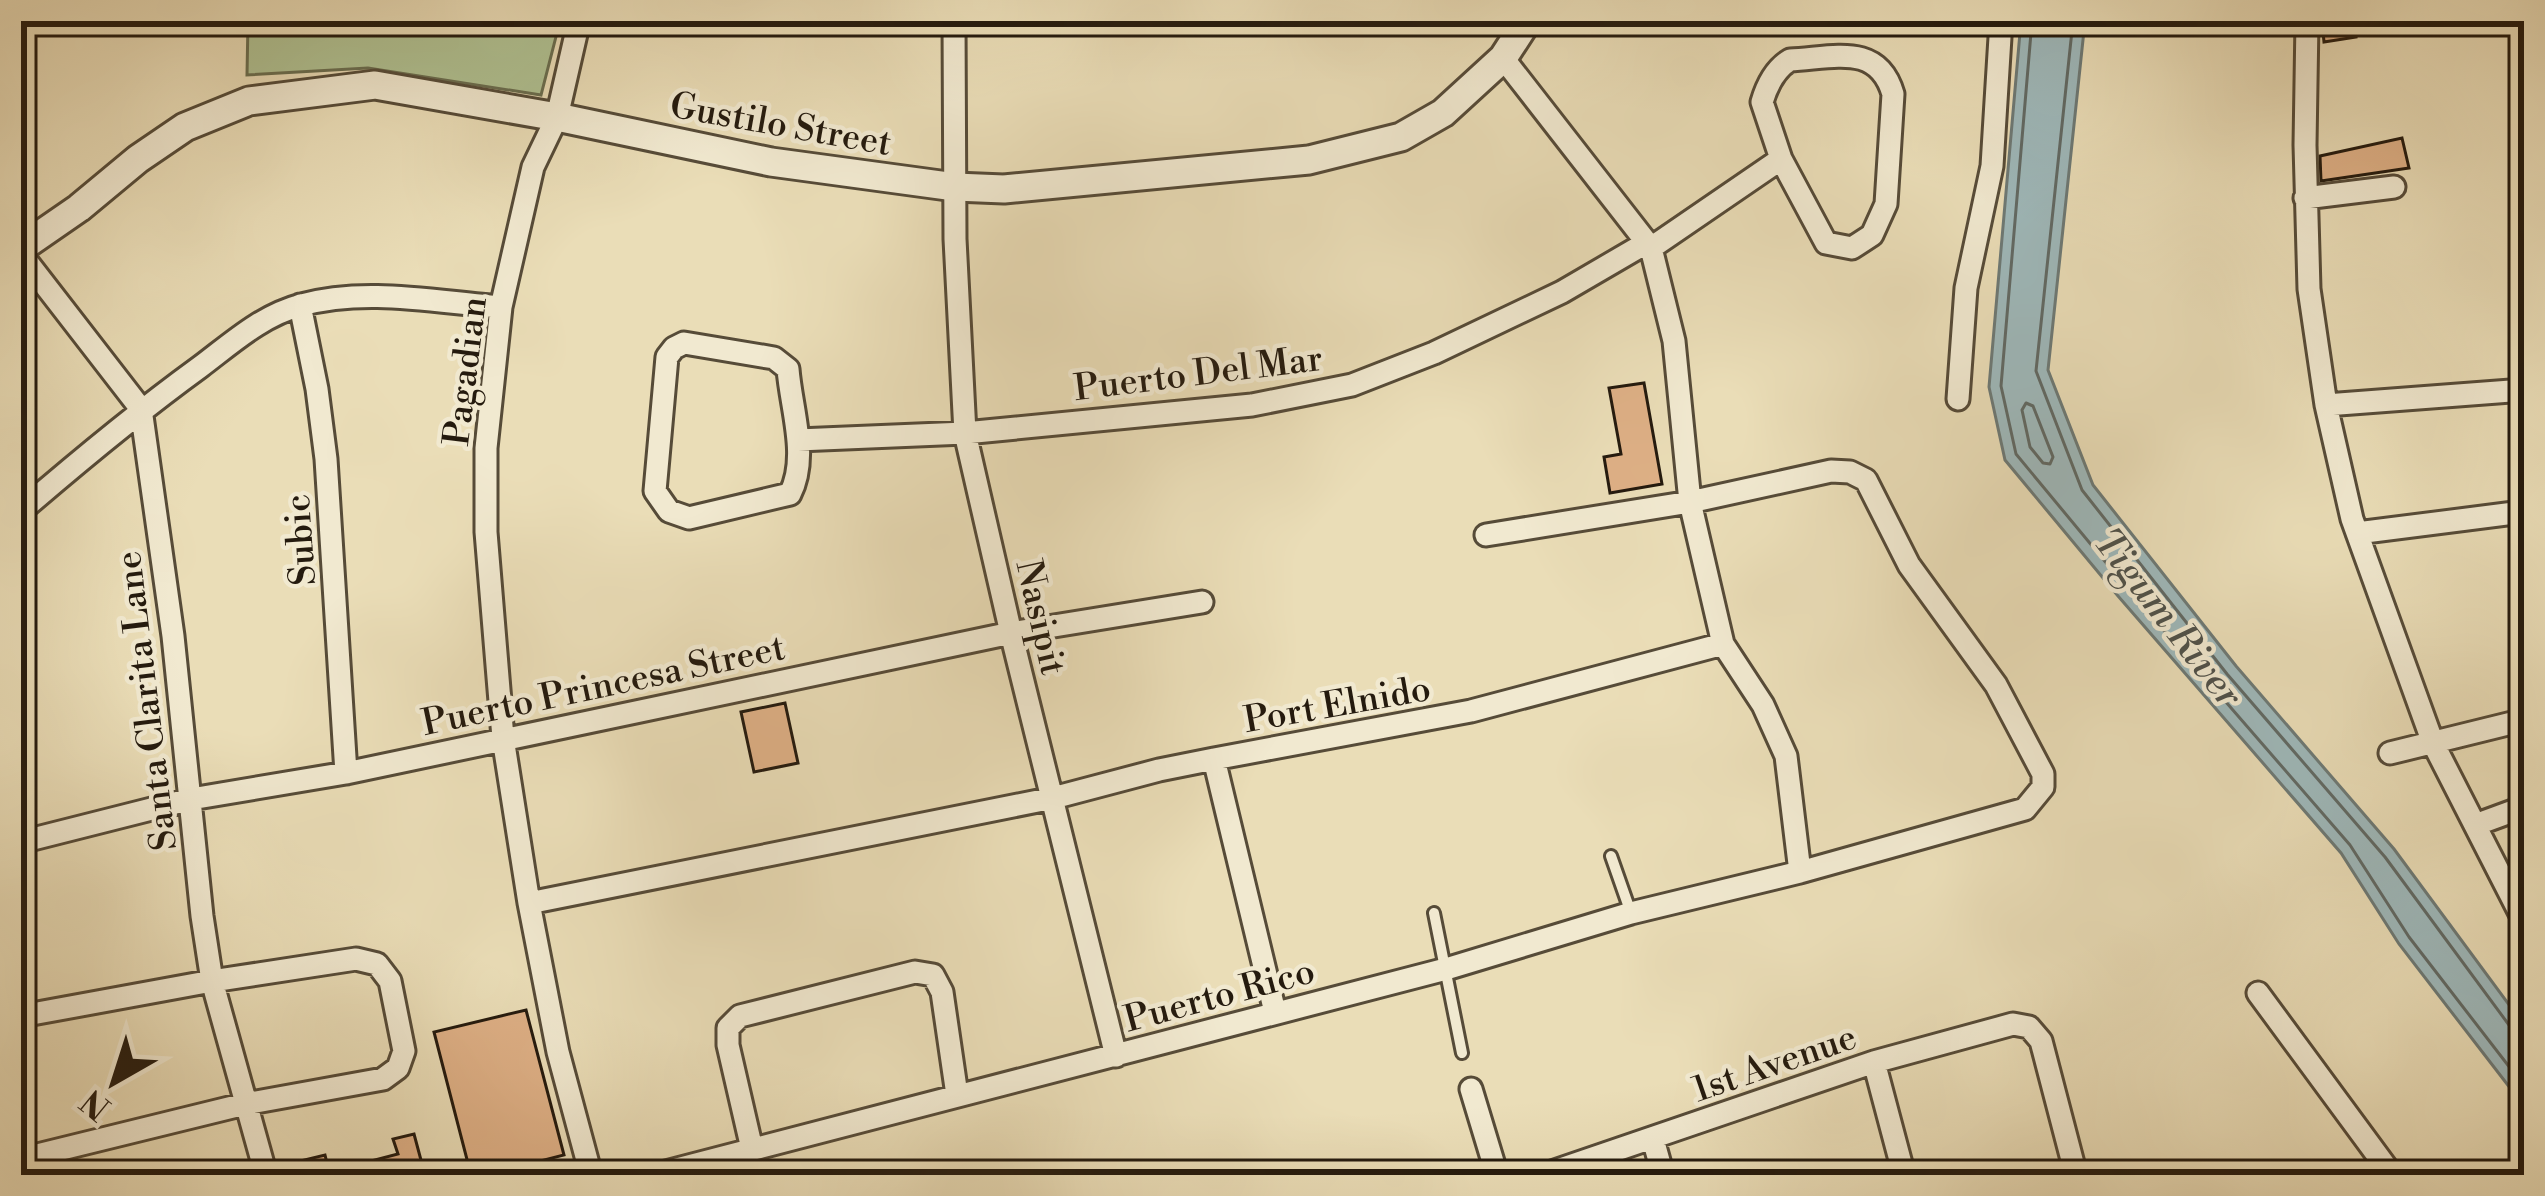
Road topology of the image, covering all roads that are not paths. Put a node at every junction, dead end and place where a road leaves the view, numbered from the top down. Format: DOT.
graph roads {
  1 [pos="579,21"];
  2 [pos="955,21"];
  3 [pos="1527,21"];
  4 [pos="2001,21"];
  5 [pos="2307,21"];
  6 [pos="2433,21"];
  7 [pos="2524,23"];
  8 [pos="1503,58"];
  9 [pos="557,117"];
  10 [pos="1780,159"];
  11 [pos="955,187"];
  12 [pos="2394,187"];
  13 [pos="2306,198"];
  14 [pos="1648,246"];
  15 [pos="21,251"];
  16 [pos="300,305"];
  17 [pos="501,307"];
  18 [pos="2524,390"];
  19 [pos="1958,400"];
  20 [pos="2326,405"];
  21 [pos="142,409"];
  22 [pos="965,433"];
  23 [pos="799,440"];
  24 [pos="1690,502"];
  25 [pos="21,511"];
  26 [pos="2522,512"];
  27 [pos="2357,533"];
  28 [pos="1486,535"];
  29 [pos="1202,602"];
  30 [pos="1011,633"];
  31 [pos="1723,644"];
  32 [pos="2524,720"];
  33 [pos="502,738"];
  34 [pos="2433,743"];
  35 [pos="2390,754"];
  36 [pos="1214,759"];
  37 [pos="346,773"];
  38 [pos="1053,798"];
  39 [pos="190,799"];
  40 [pos="2524,807"];
  41 [pos="2475,825"];
  42 [pos="21,842"];
  43 [pos="1611,856"];
  44 [pos="1800,872"];
  45 [pos="529,903"];
  46 [pos="1434,913"];
  47 [pos="1631,913"];
  48 [pos="2524,921"];
  49 [pos="1446,969"];
  50 [pos="212,981"];
  51 [pos="2258,993"];
  52 [pos="1275,1012"];
  53 [pos="21,1016"];
  54 [pos="1462,1053"];
  55 [pos="1116,1055"];
  56 [pos="1874,1062"];
  57 [pos="1472,1089"];
  58 [pos="957,1095"];
  59 [pos="245,1104"];
  60 [pos="1653,1139"];
  61 [pos="752,1149"];
  62 [pos="21,1159"];
  63 [pos="266,1175"];
  64 [pos="591,1175"];
  65 [pos="654,1175"];
  66 [pos="1497,1175"];
  67 [pos="1543,1175"];
  68 [pos="1663,1175"];
  69 [pos="1904,1175"];
  70 [pos="2076,1175"];
  71 [pos="2392,1175"];
  1 -- 9 [label="street, Pagadian"];
  2 -- 11 [label="street"];
  3 -- 8 [label="street, Gustilo Street"];
  4 -- 19 [label="street"];
  5 -- 13 [label="street"];
  6 -- 7 [label="street"];
  8 -- 11 [label="street, Gustilo Street"];
  8 -- 14 [label="street"];
  9 -- 11 [label="street, Gustilo Street"];
  9 -- 15 [label="street, Gustilo Street"];
  9 -- 17 [label="street, Pagadian"];
  10 -- 10 [label="street"];
  10 -- 14 [label="street, Puerto Del Mar"];
  11 -- 22 [label="street, Nasipit"];
  12 -- 13 [label="street"];
  13 -- 20 [label="street"];
  14 -- 22 [label="street, Puerto Del Mar"];
  14 -- 24 [label="street"];
  15 -- 21 [label="street"];
  16 -- 17 [label="street"];
  16 -- 21 [label="street"];
  16 -- 37 [label="street, Subic"];
  17 -- 33 [label="street, Pagadian"];
  18 -- 20 [label="street"];
  20 -- 27 [label="street"];
  21 -- 25 [label="street"];
  21 -- 39 [label="street, Santa Clarita Lane"];
  22 -- 23 [label="street, Puerto Del Mar"];
  22 -- 30 [label="street, Nasipit"];
  23 -- 23 [label="street"];
  24 -- 28 [label="street"];
  24 -- 31 [label="street"];
  24 -- 44 [label="street, Puerto Rico"];
  26 -- 27 [label="street"];
  27 -- 34 [label="street"];
  29 -- 30 [label="street, Puerto Princesa Street"];
  30 -- 33 [label="street, Puerto Princesa Street"];
  30 -- 38 [label="street, Nasipit"];
  31 -- 36 [label="street, Port Elnido"];
  31 -- 44 [label="street"];
  32 -- 34 [label="street"];
  33 -- 37 [label="street, Puerto Princesa Street"];
  33 -- 45 [label="street, Pagadian"];
  34 -- 35 [label="street"];
  34 -- 41 [label="street"];
  36 -- 38 [label="street"];
  36 -- 52 [label="street, Port Elnido"];
  37 -- 39 [label="street, Puerto Princesa Street"];
  38 -- 45 [label="street"];
  38 -- 55 [label="street, Nasipit"];
  39 -- 42 [label="street, Puerto Princesa Street"];
  39 -- 50 [label="street, Santa Clarita Lane"];
  40 -- 41 [label="street"];
  41 -- 48 [label="street"];
  43 -- 47 [label="lane"];
  44 -- 47 [label="street, Puerto Rico"];
  45 -- 64 [label="street, Pagadian"];
  46 -- 49 [label="lane"];
  47 -- 49 [label="street, Puerto Rico"];
  49 -- 52 [label="street, Puerto Rico"];
  49 -- 54 [label="lane"];
  50 -- 53 [label="street"];
  50 -- 59 [label="street, Santa Clarita Lane"];
  50 -- 59 [label="street"];
  51 -- 71 [label="street"];
  52 -- 55 [label="street, Puerto Rico"];
  55 -- 58 [label="street, Puerto Rico"];
  56 -- 60 [label="street, 1st Avenue"];
  56 -- 69 [label="street"];
  56 -- 70 [label="street, 1st Avenue"];
  57 -- 66 [label="street"];
  58 -- 61 [label="street, Puerto Rico"];
  58 -- 61 [label="street"];
  59 -- 62 [label="street"];
  59 -- 63 [label="street, Santa Clarita Lane"];
  60 -- 67 [label="street, 1st Avenue"];
  60 -- 68 [label="street"];
  61 -- 65 [label="street, Puerto Rico"];
}
